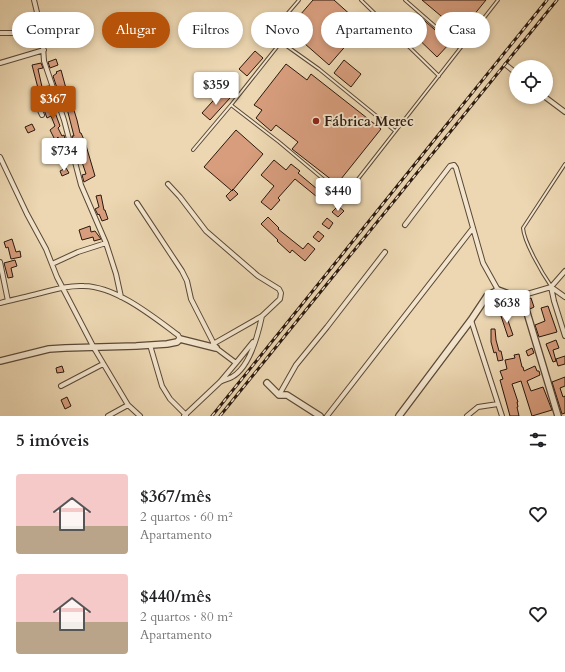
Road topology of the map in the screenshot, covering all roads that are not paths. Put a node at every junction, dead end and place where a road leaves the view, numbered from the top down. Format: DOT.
graph roads {
  1 [pos="34,0"];
  2 [pos="299,0"];
  3 [pos="360,0"];
  4 [pos="405,0"];
  5 [pos="498,0"];
  6 [pos="37,12"];
  7 [pos="290,12"];
  8 [pos="0,33"];
  9 [pos="12,33"];
  10 [pos="276,48"];
  11 [pos="289,48"];
  12 [pos="460,49"];
  13 [pos="44,50"];
  14 [pos="0,63"];
  15 [pos="506,65"];
  16 [pos="509,67"];
  17 [pos="439,76"];
  18 [pos="54,90"];
  19 [pos="553,103"];
  20 [pos="231,105"];
  21 [pos="565,112"];
  22 [pos="42,116"];
  23 [pos="395,130"];
  24 [pos="193,150"];
  25 [pos="0,157"];
  26 [pos="565,164"];
  27 [pos="168,184"];
  28 [pos="137,203"];
  29 [pos="405,225"];
  30 [pos="473,228"];
  31 [pos="106,243"];
  32 [pos="385,252"];
  33 [pos="0,262"];
  34 [pos="52,264"];
  35 [pos="565,271"];
  36 [pos="551,286"];
  37 [pos="63,287"];
  38 [pos="498,290"];
  39 [pos="121,297"];
  40 [pos="517,297"];
  41 [pos="565,297"];
  42 [pos="8,301"];
  43 [pos="0,304"];
  44 [pos="262,316"];
  45 [pos="472,320"];
  46 [pos="565,336"];
  47 [pos="257,338"];
  48 [pos="180,339"];
  49 [pos="150,345"];
  50 [pos="215,346"];
  51 [pos="94,348"];
  52 [pos="0,361"];
  53 [pos="236,363"];
  54 [pos="103,364"];
  55 [pos="220,382"];
  56 [pos="267,383"];
  57 [pos="61,386"];
  58 [pos="279,395"];
  59 [pos="128,404"];
  60 [pos="498,404"];
  61 [pos="185,415"];
  62 [pos="108,416"];
  63 [pos="140,416"];
  64 [pos="320,416"];
  65 [pos="327,416"];
  66 [pos="398,416"];
  67 [pos="466,416"];
  68 [pos="502,416"];
  69 [pos="558,416"];
  1 -- 6 [label="street"];
  2 -- 7 [label="lane"];
  3 -- 17 [label="lane"];
  4 -- 12 [label="lane"];
  5 -- 12 [label="lane"];
  8 -- 9 [label="street"];
  10 -- 20 [label="lane"];
  11 -- 23 [label="lane"];
  12 -- 17 [label="lane"];
  13 -- 14 [label="street"];
  13 -- 18 [label="street"];
  15 -- 16 [label="street"];
  17 -- 23 [label="lane"];
  18 -- 22 [label="street"];
  18 -- 31 [label="street"];
  19 -- 21 [label="street"];
  20 -- 23 [label="lane"];
  20 -- 24 [label="lane"];
  25 -- 34 [label="street"];
  26 -- 36 [label="lane"];
  27 -- 44 [label="street"];
  28 -- 50 [label="street"];
  29 -- 30 [label="street"];
  30 -- 38 [label="street"];
  30 -- 65 [label="street"];
  31 -- 34 [label="street"];
  31 -- 39 [label="street"];
  32 -- 58 [label="street"];
  33 -- 42 [label="street"];
  34 -- 37 [label="street"];
  35 -- 36 [label="street"];
  36 -- 40 [label="street"];
  36 -- 41 [label="street"];
  36 -- 46 [label="street"];
  37 -- 39 [label="street"];
  37 -- 42 [label="street"];
  37 -- 51 [label="street"];
  38 -- 40 [label="street"];
  38 -- 45 [label="street"];
  39 -- 48 [label="street"];
  40 -- 69 [label="street"];
  42 -- 43 [label="street"];
  44 -- 47 [label="street"];
  44 -- 50 [label="street"];
  45 -- 60 [label="street"];
  45 -- 66 [label="street"];
  47 -- 53 [label="street"];
  47 -- 55 [label="street"];
  48 -- 49 [label="street"];
  48 -- 50 [label="street"];
  49 -- 51 [label="street"];
  49 -- 61 [label="street"];
  50 -- 53 [label="street"];
  51 -- 52 [label="street"];
  51 -- 54 [label="street"];
  53 -- 55 [label="street"];
  54 -- 57 [label="street"];
  54 -- 59 [label="street"];
  55 -- 61 [label="street"];
  56 -- 58 [label="street"];
  58 -- 64 [label="street"];
  59 -- 62 [label="street"];
  59 -- 63 [label="street"];
  60 -- 67 [label="street"];
  60 -- 68 [label="street"];
}
